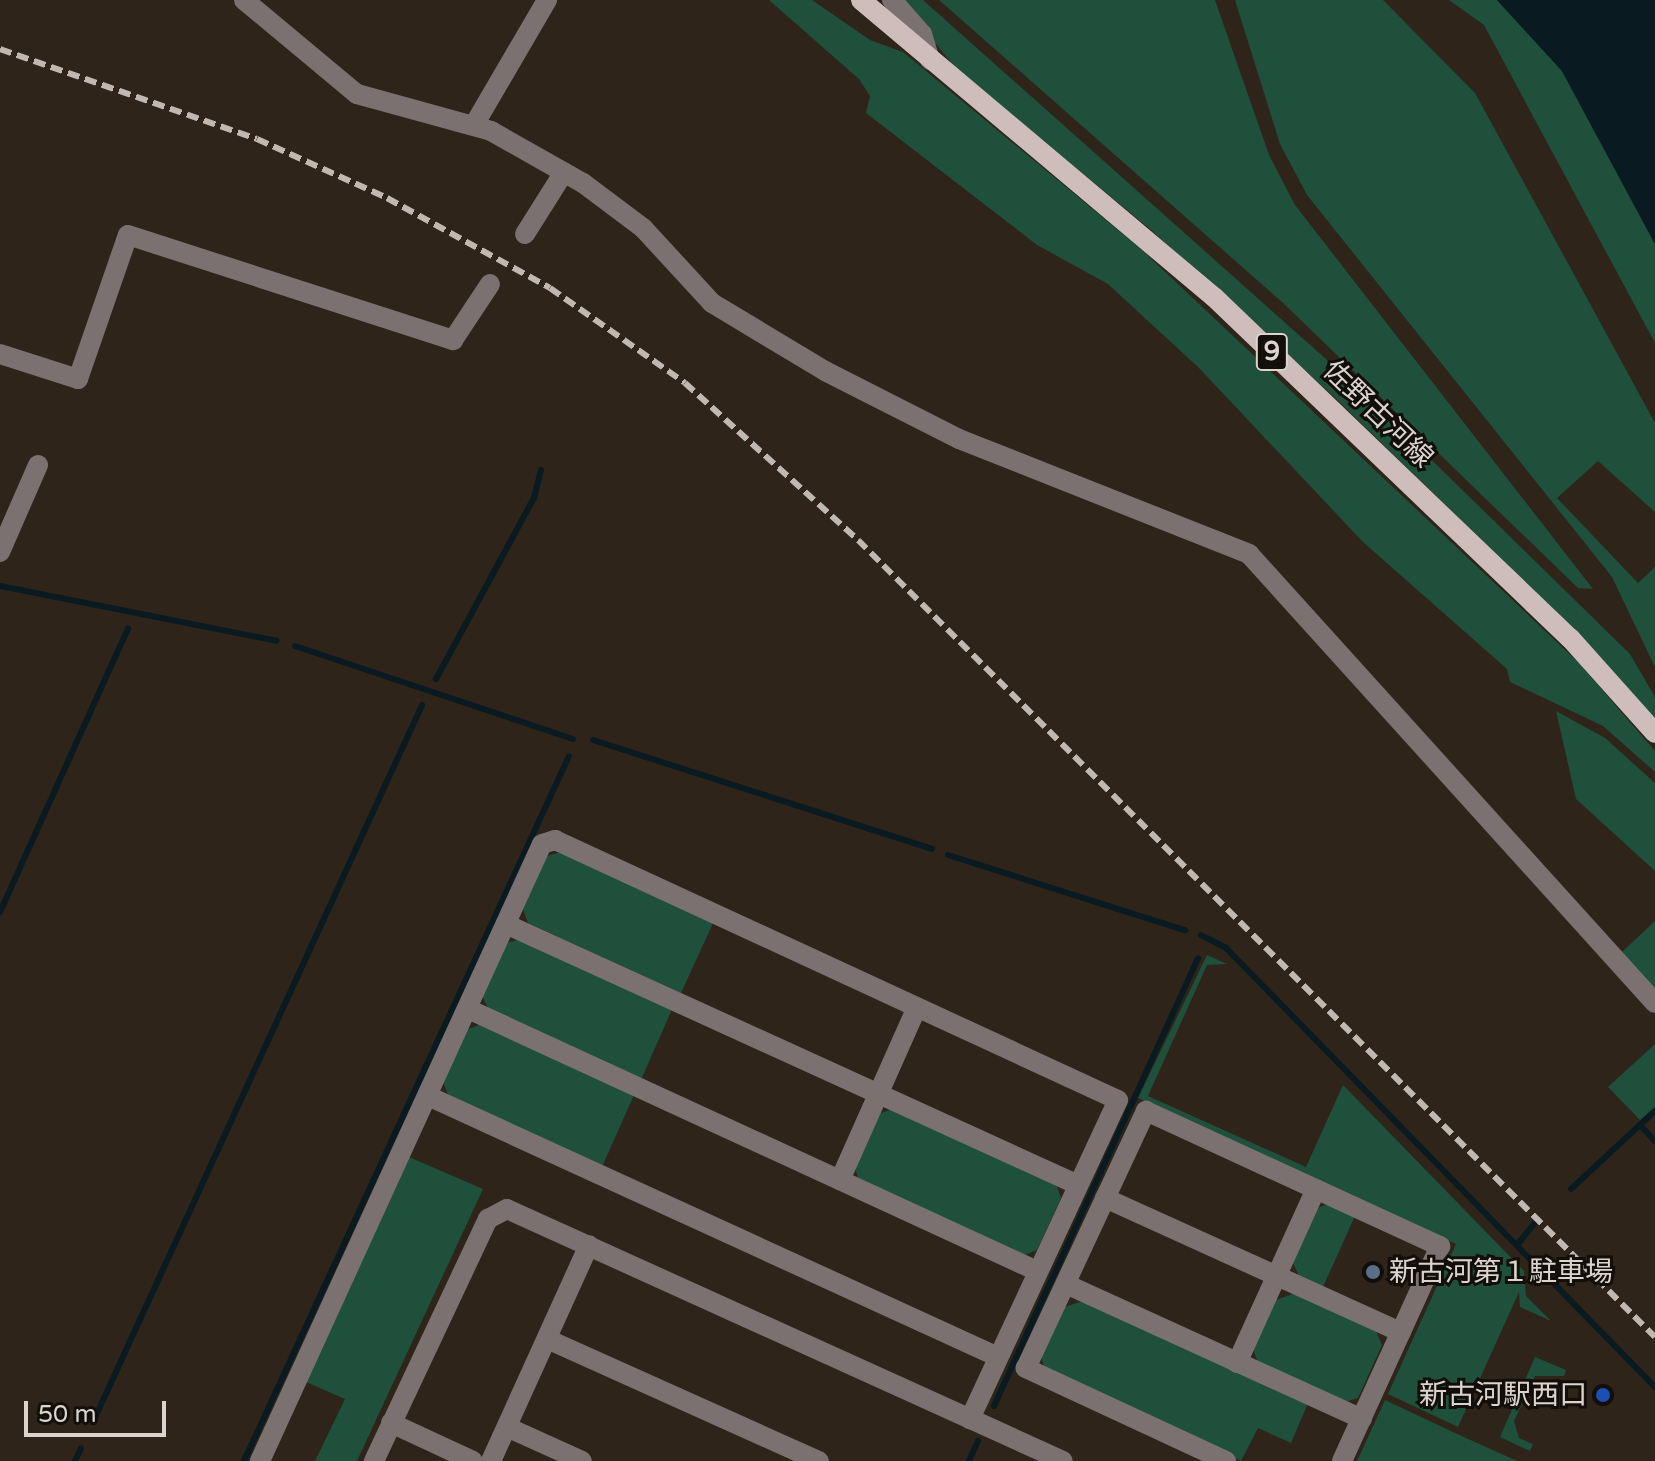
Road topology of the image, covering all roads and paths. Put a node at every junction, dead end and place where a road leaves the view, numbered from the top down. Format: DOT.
graph roads {
  1 [pos="244,0"];
  2 [pos="547,0"];
  3 [pos="861,0"];
  4 [pos="892,0"];
  5 [pos="930,60"];
  6 [pos="474,125"];
  7 [pos="564,172"];
  8 [pos="525,234"];
  9 [pos="490,284"];
  10 [pos="0,354"];
  11 [pos="38,465"];
  12 [pos="0,552"];
  13 [pos="1655,733"];
  14 [pos="508,925"];
  15 [pos="1655,1003"];
  16 [pos="917,1007"];
  17 [pos="468,1009"];
  18 [pos="878,1093"];
  19 [pos="428,1096"];
  20 [pos="840,1180"];
  21 [pos="1076,1184"];
  22 [pos="1316,1189"];
  23 [pos="1105,1198"];
  24 [pos="589,1245"];
  25 [pos="1037,1271"];
  26 [pos="1277,1276"];
  27 [pos="1068,1285"];
  28 [pos="1401,1332"];
  29 [pos="547,1339"];
  30 [pos="998,1357"];
  31 [pos="1237,1363"];
  32 [pos="970,1419"];
  33 [pos="1362,1419"];
  34 [pos="391,1423"];
  35 [pos="507,1427"];
  36 [pos="260,1461"];
  37 [pos="374,1461"];
  38 [pos="473,1461"];
  39 [pos="491,1461"];
  40 [pos="582,1461"];
  41 [pos="819,1461"];
  42 [pos="1063,1461"];
  43 [pos="1226,1461"];
  44 [pos="1342,1461"];
  1 -- 6 [label="street"];
  2 -- 6 [label="street"];
  3 -- 5 [label="main road, 佐野古河線 / 9"];
  4 -- 5 [label="street"];
  5 -- 13 [label="main road, 佐野古河線 / 9"];
  6 -- 7 [label="street"];
  7 -- 8 [label="street"];
  7 -- 15 [label="street"];
  9 -- 10 [label="street"];
  11 -- 12 [label="street"];
  14 -- 16 [label="street"];
  14 -- 17 [label="street"];
  14 -- 18 [label="street"];
  16 -- 18 [label="street"];
  16 -- 21 [label="street"];
  17 -- 19 [label="street"];
  17 -- 20 [label="street"];
  18 -- 20 [label="street"];
  18 -- 21 [label="street"];
  19 -- 30 [label="street"];
  19 -- 36 [label="street"];
  20 -- 25 [label="street"];
  21 -- 25 [label="street"];
  22 -- 23 [label="street"];
  22 -- 26 [label="street"];
  22 -- 28 [label="street"];
  23 -- 26 [label="street"];
  23 -- 27 [label="street"];
  24 -- 29 [label="street"];
  24 -- 32 [label="street"];
  24 -- 34 [label="street"];
  25 -- 30 [label="street"];
  26 -- 28 [label="street"];
  26 -- 31 [label="street"];
  27 -- 31 [label="street"];
  27 -- 43 [label="street"];
  28 -- 33 [label="street"];
  29 -- 35 [label="street"];
  29 -- 41 [label="street"];
  30 -- 32 [label="street"];
  31 -- 33 [label="street"];
  32 -- 42 [label="street"];
  33 -- 44 [label="street"];
  34 -- 37 [label="street"];
  34 -- 38 [label="street"];
  35 -- 39 [label="street"];
  35 -- 40 [label="street"];
}
